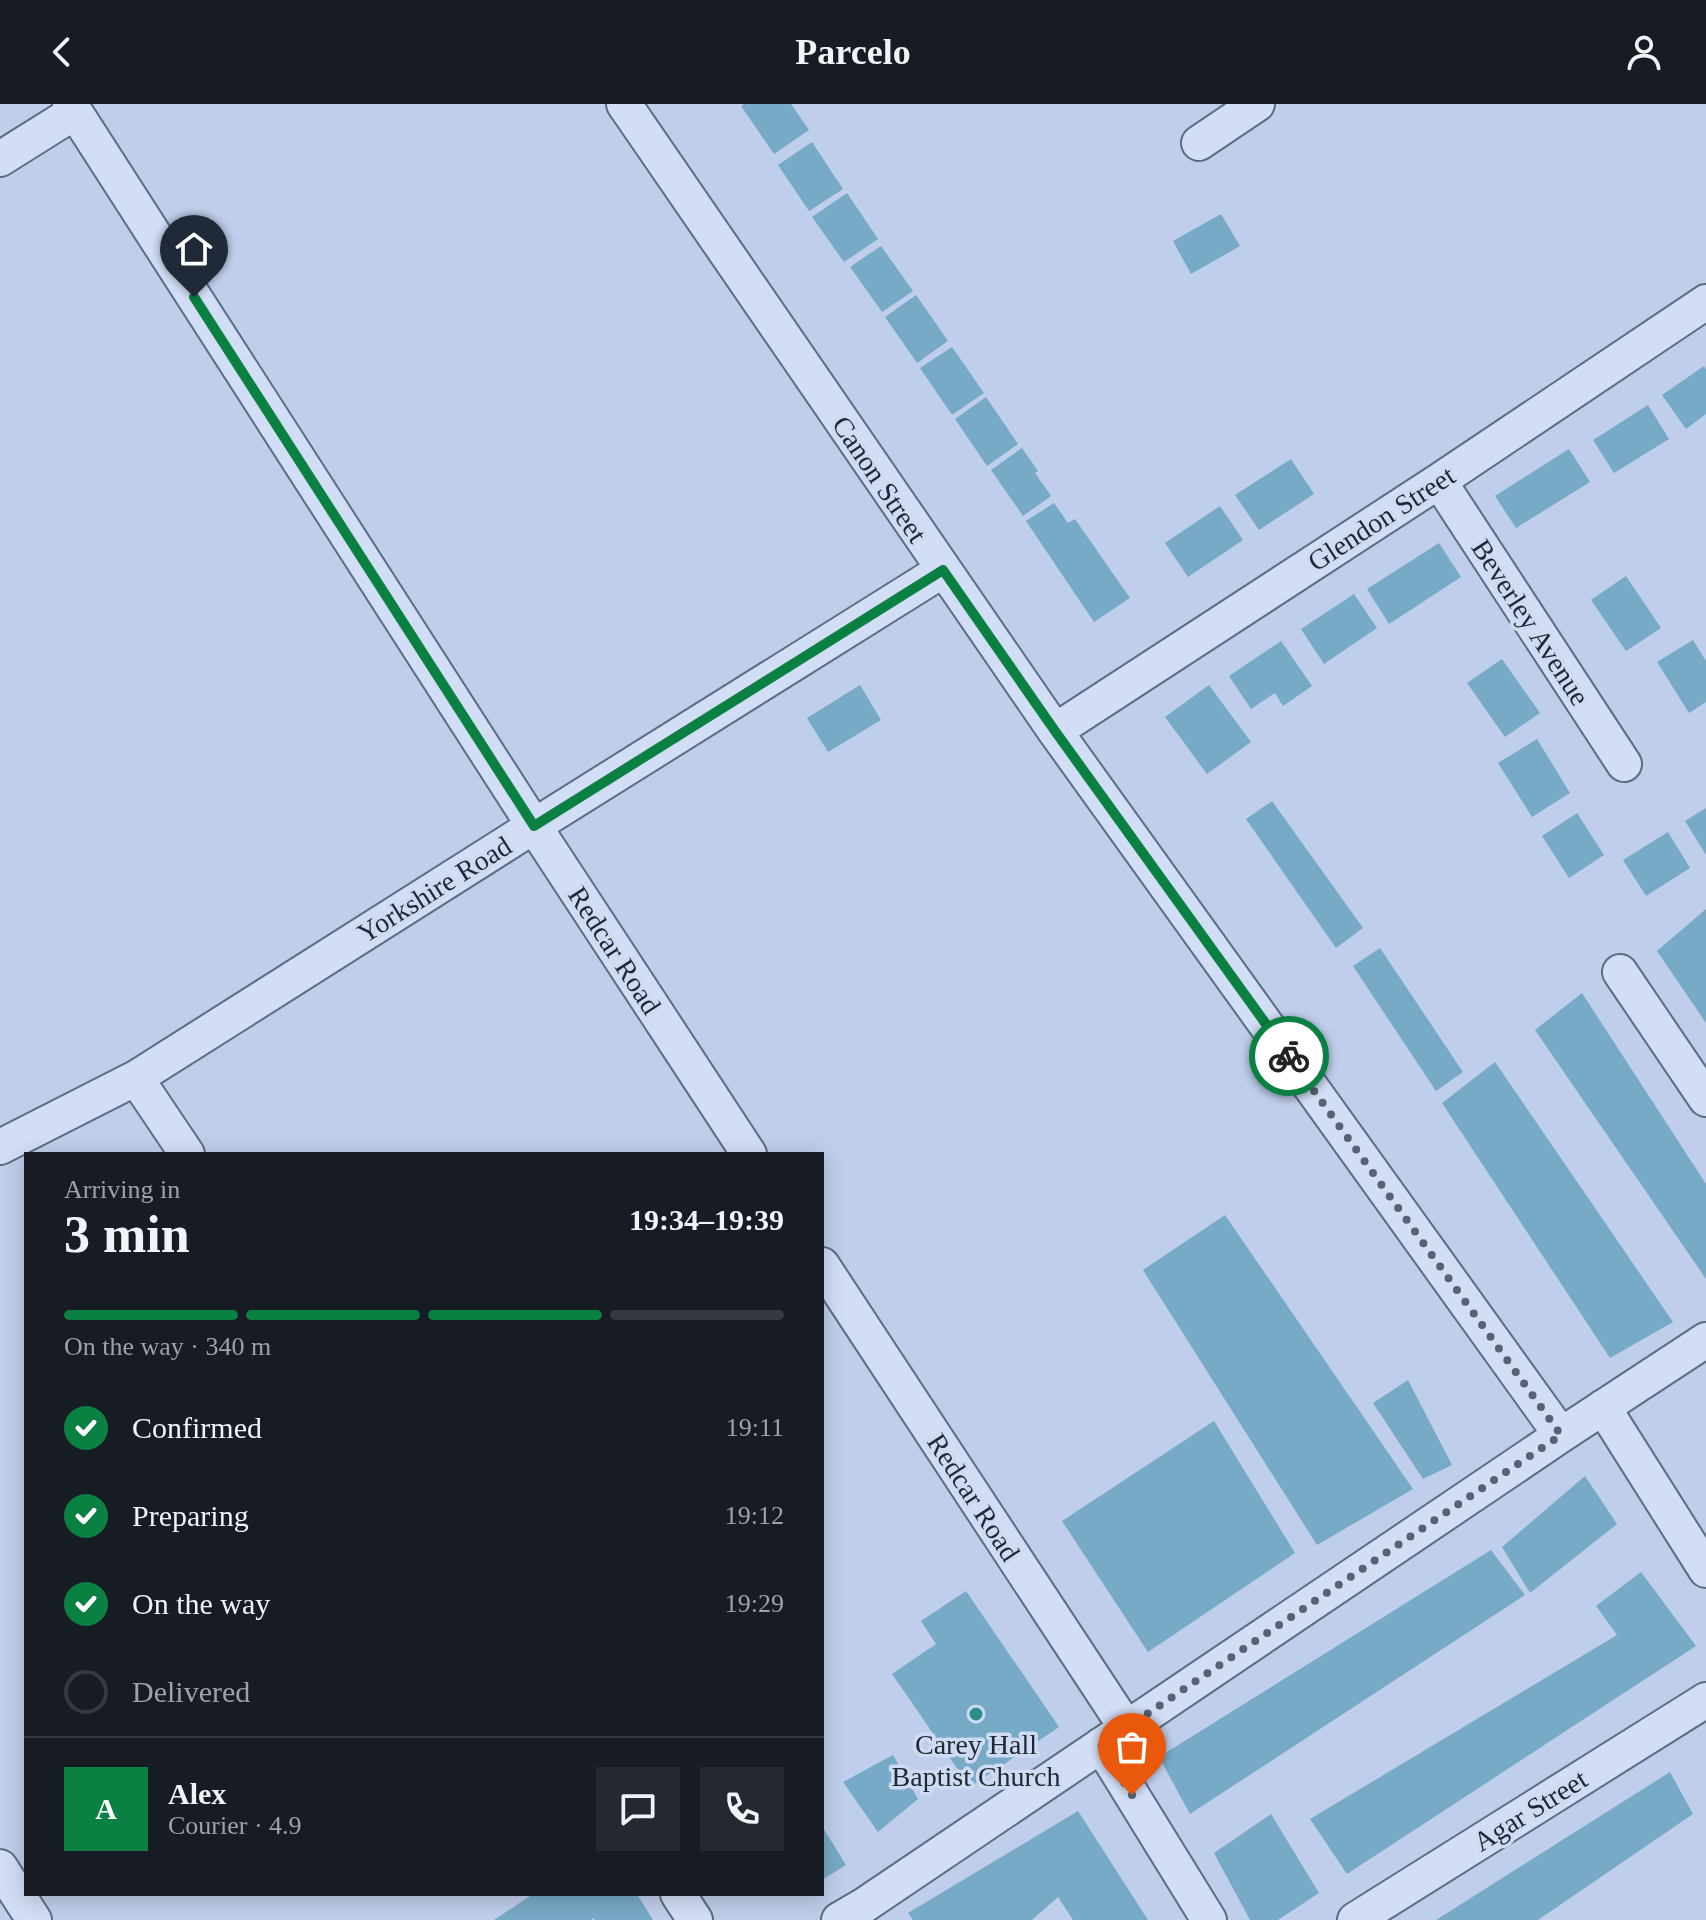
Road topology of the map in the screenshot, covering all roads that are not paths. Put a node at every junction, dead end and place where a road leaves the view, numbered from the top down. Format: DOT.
graph roads {
  1 [pos="624,104"];
  2 [pos="1257,104"];
  3 [pos="72,108"];
  4 [pos="1199,143"];
  5 [pos="0,159"];
  6 [pos="1706,302"];
  7 [pos="1439,481"];
  8 [pos="943,570"];
  9 [pos="1055,731"];
  10 [pos="1624,764"];
  11 [pos="534,826"];
  12 [pos="1620,972"];
  13 [pos="136,1078"];
  14 [pos="1706,1099"];
  15 [pos="0,1147"];
  16 [pos="186,1152"];
  17 [pos="748,1152"];
  18 [pos="824,1268"];
  19 [pos="1706,1340"];
  20 [pos="1603,1407"];
  21 [pos="1561,1435"];
  22 [pos="1706,1570"];
  23 [pos="1706,1700"];
  24 [pos="1114,1737"];
  25 [pos="0,1867"];
  26 [pos="679,1896"];
  27 [pos="858,1915"];
  28 [pos="34,1920"];
  29 [pos="695,1920"];
  30 [pos="1209,1920"];
  31 [pos="1355,1920"];
  1 -- 8 [label="street, Canon Street"];
  2 -- 4 [label="street"];
  3 -- 5 [label="street"];
  3 -- 11 [label="street, Redcar Road"];
  6 -- 7 [label="street, Glendon Street"];
  7 -- 9 [label="street, Glendon Street"];
  7 -- 10 [label="street, Beverley Avenue"];
  8 -- 9 [label="street, Canon Street"];
  8 -- 11 [label="street, Yorkshire Road"];
  9 -- 21 [label="street, Canon Street"];
  11 -- 13 [label="street, Yorkshire Road"];
  11 -- 17 [label="street, Redcar Road"];
  12 -- 14 [label="street"];
  13 -- 15 [label="street, Yorkshire Road"];
  13 -- 16 [label="street"];
  18 -- 24 [label="street, Redcar Road"];
  19 -- 20 [label="street"];
  20 -- 21 [label="street"];
  20 -- 22 [label="street"];
  21 -- 24 [label="street"];
  23 -- 31 [label="street, Agar Street"];
  24 -- 27 [label="street"];
  24 -- 30 [label="street, Redcar Road"];
  25 -- 28 [label="street"];
  26 -- 29 [label="street"];
}
